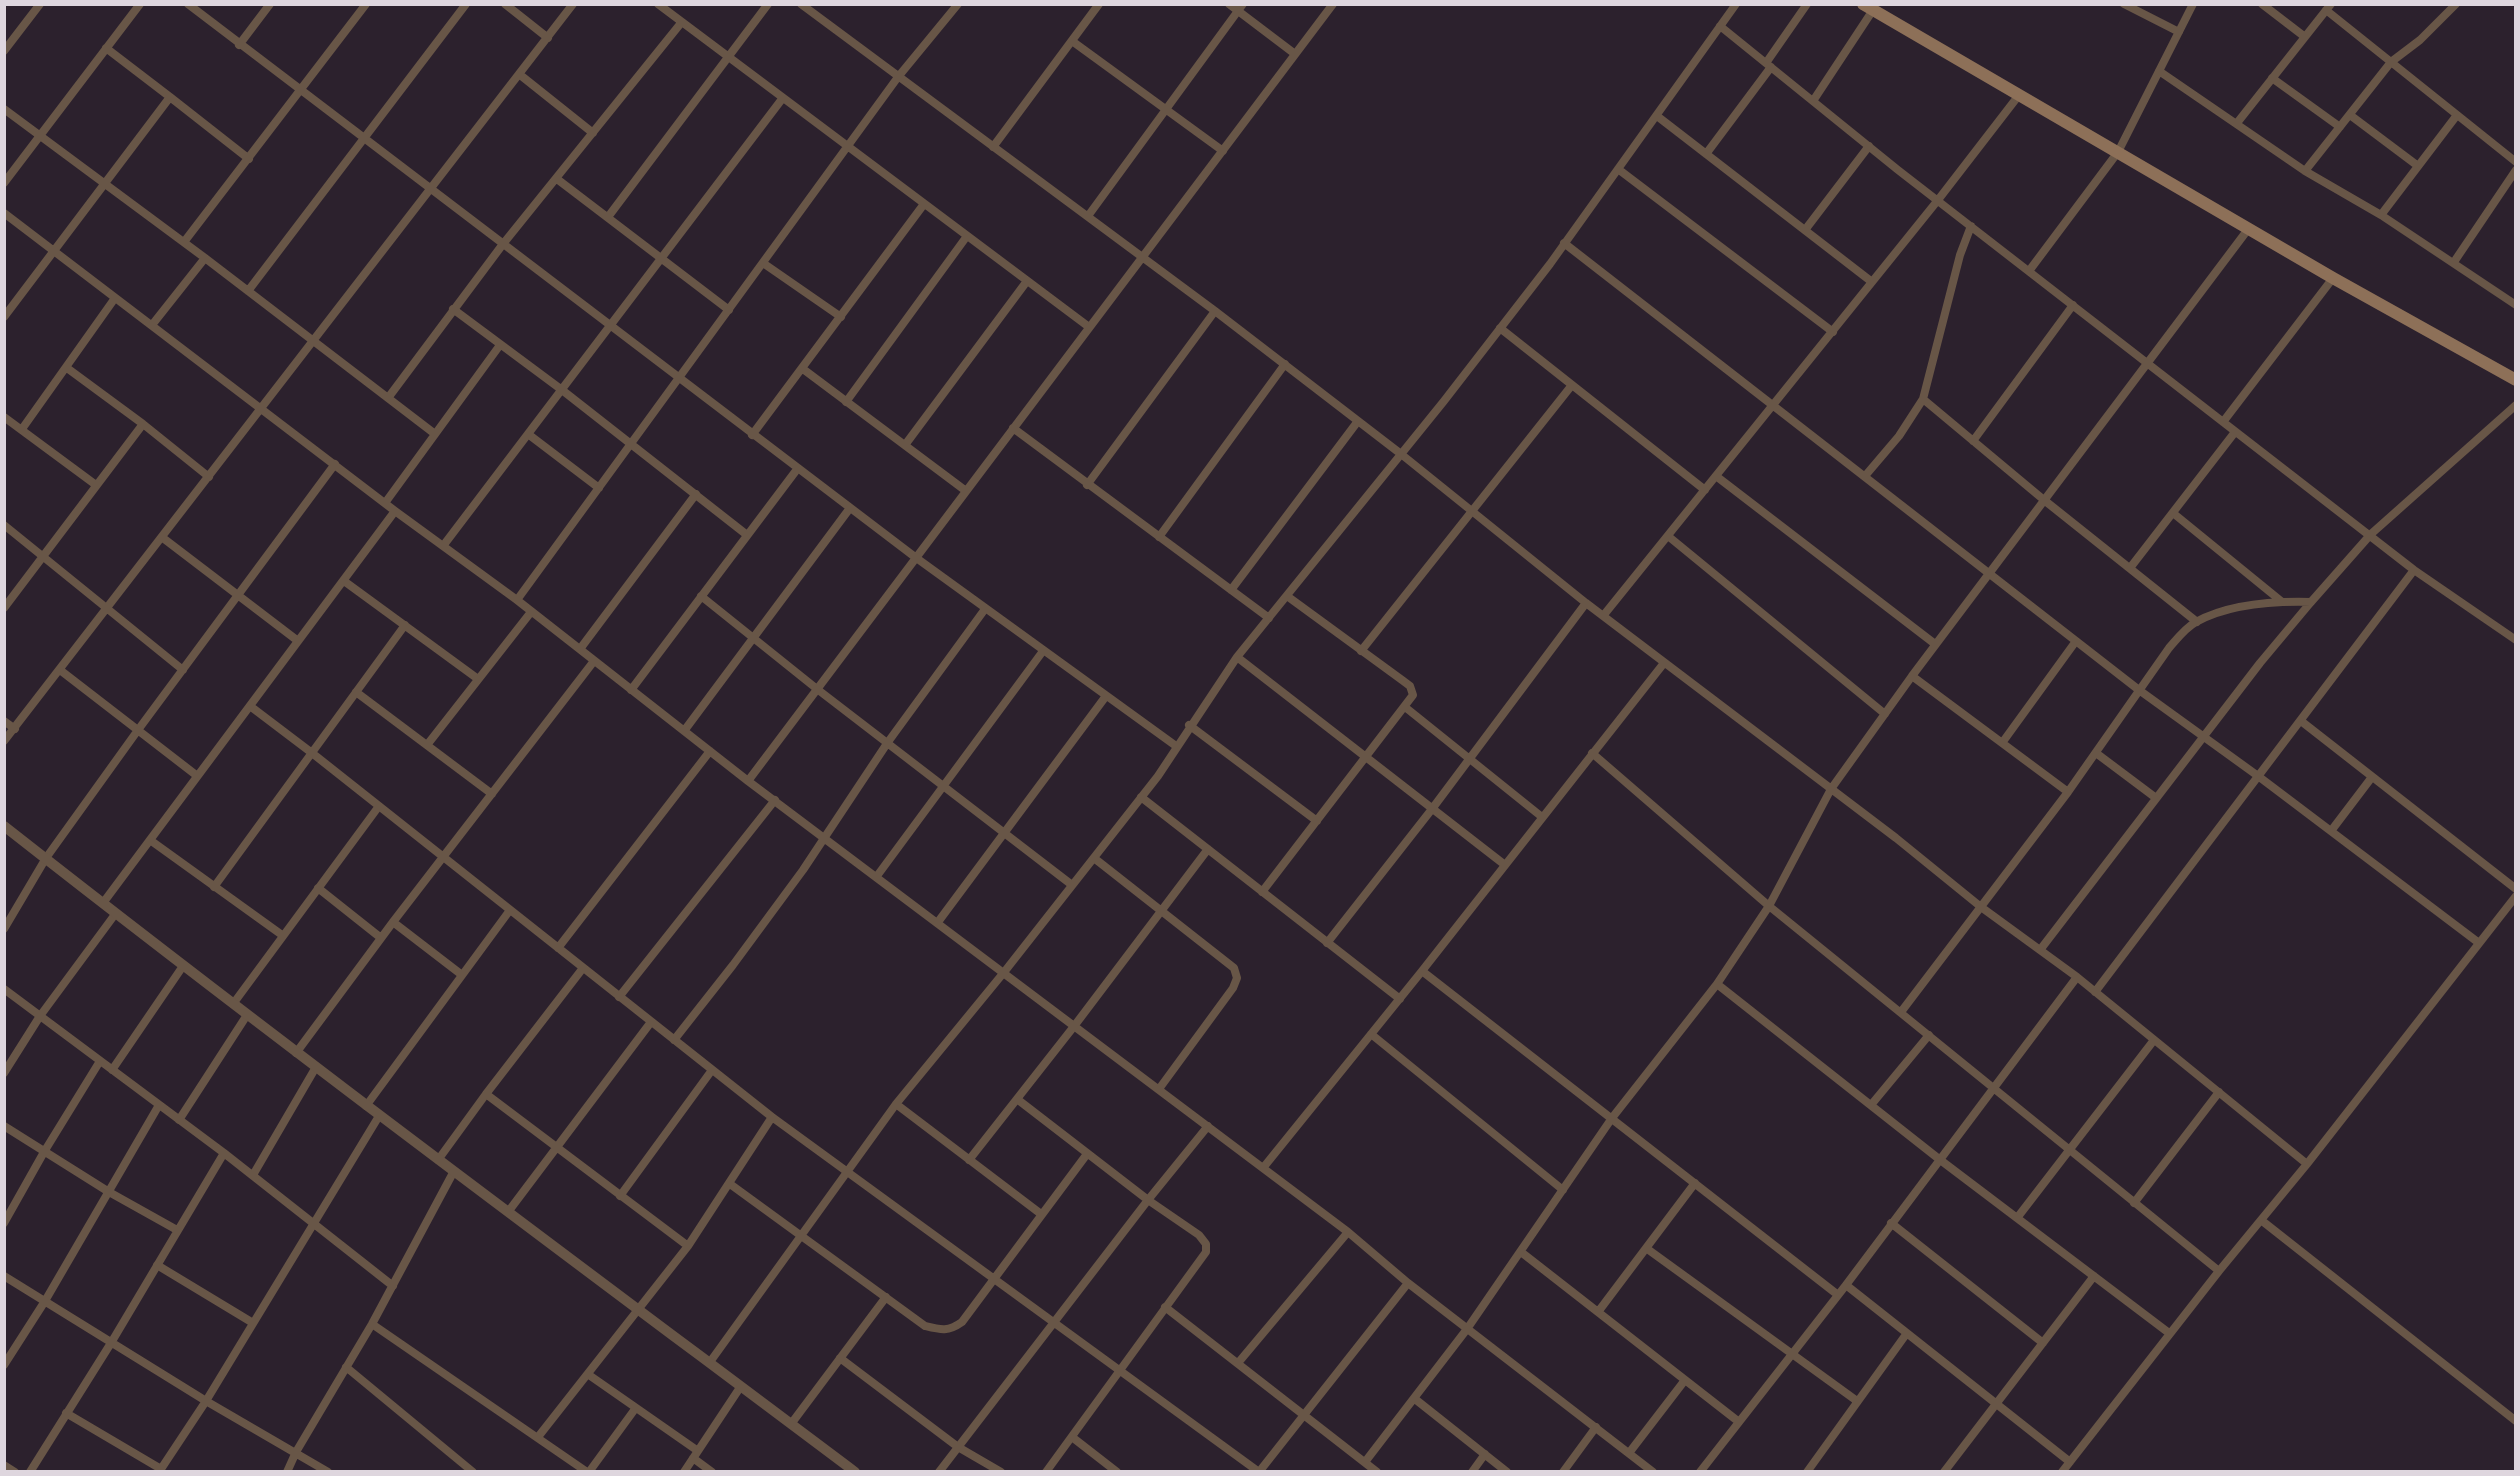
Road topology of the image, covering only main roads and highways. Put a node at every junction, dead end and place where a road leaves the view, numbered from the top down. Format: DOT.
graph roads {
  1 [pos="1868,7"];
  2 [pos="2516,380"];
  1 -- 2 [label="main road"];
}
